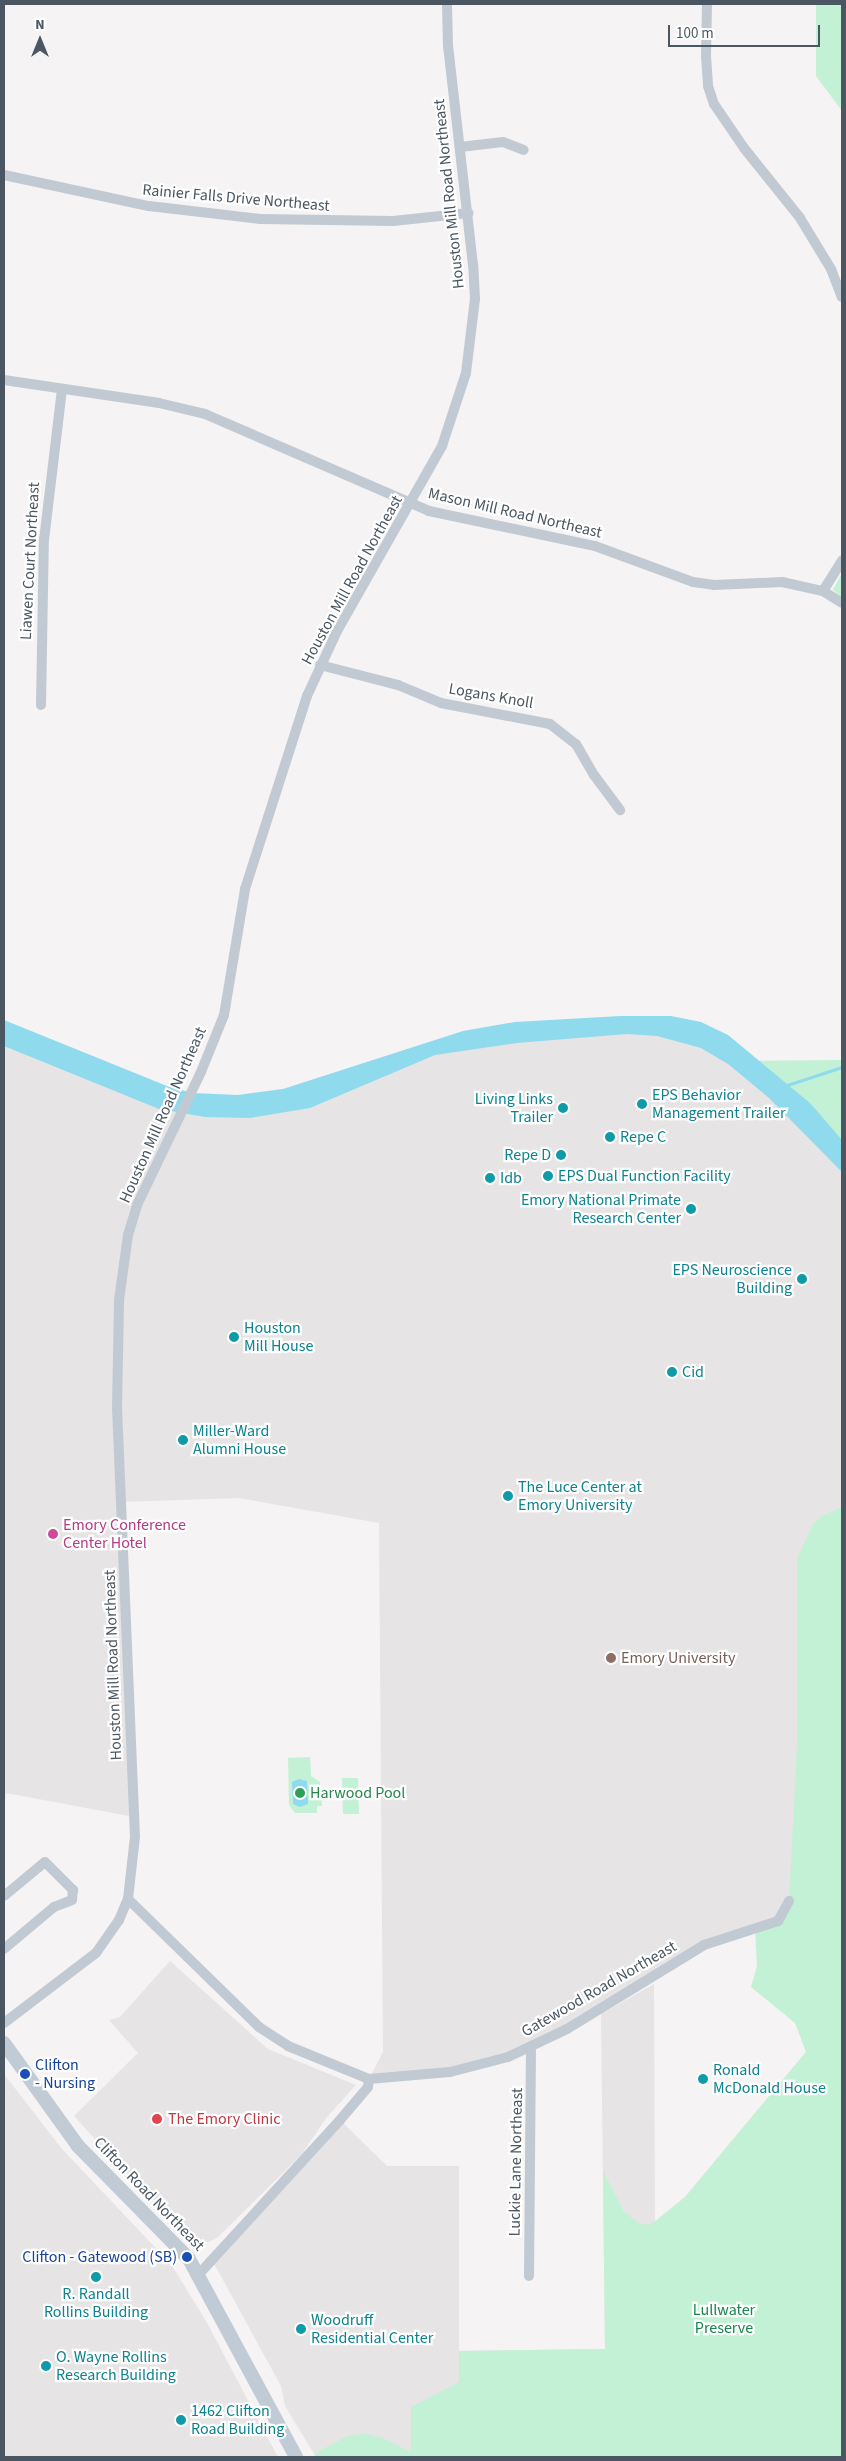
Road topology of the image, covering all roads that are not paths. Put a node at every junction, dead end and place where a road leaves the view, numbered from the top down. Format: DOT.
graph roads {
  1 [pos="447,4"];
  2 [pos="707,4"];
  3 [pos="460,147"];
  4 [pos="524,150"];
  5 [pos="4,175"];
  6 [pos="469,213"];
  7 [pos="842,297"];
  8 [pos="4,380"];
  9 [pos="62,389"];
  10 [pos="411,504"];
  11 [pos="842,560"];
  12 [pos="823,592"];
  13 [pos="842,603"];
  14 [pos="320,665"];
  15 [pos="41,705"];
  16 [pos="620,810"];
  17 [pos="4,1896"];
  18 [pos="128,1899"];
  19 [pos="789,1901"];
  20 [pos="4,1949"];
  21 [pos="4,2023"];
  22 [pos="4,2043"];
  23 [pos="531,2047"];
  24 [pos="369,2079"];
  25 [pos="199,2274"];
  26 [pos="529,2276"];
  27 [pos="296,2457"];
  1 -- 3 [label="street, Houston Mill Road Northeast"];
  2 -- 7 [label="street"];
  3 -- 4 [label="street"];
  3 -- 6 [label="street, Houston Mill Road Northeast"];
  5 -- 6 [label="street, Rainier Falls Drive Northeast"];
  6 -- 10 [label="street, Houston Mill Road Northeast"];
  8 -- 9 [label="street, Mason Mill Road Northeast"];
  9 -- 10 [label="street, Mason Mill Road Northeast"];
  9 -- 15 [label="street, Liawen Court Northeast"];
  10 -- 12 [label="street, Mason Mill Road Northeast"];
  10 -- 14 [label="street, Houston Mill Road Northeast"];
  11 -- 12 [label="street"];
  12 -- 13 [label="street, Mason Mill Road Northeast"];
  14 -- 16 [label="street, Logans Knoll"];
  14 -- 18 [label="street, Houston Mill Road Northeast"];
  17 -- 20 [label="street"];
  18 -- 21 [label="street, Houston Mill Road Northeast"];
  18 -- 24 [label="street"];
  19 -- 23 [label="street, Gatewood Road Northeast"];
  22 -- 25 [label="main road, Clifton Road Northeast"];
  23 -- 24 [label="street, Gatewood Road Northeast"];
  23 -- 26 [label="street, Luckie Lane Northeast"];
  24 -- 25 [label="street"];
  25 -- 27 [label="main road, Clifton Road Northeast"];
}
